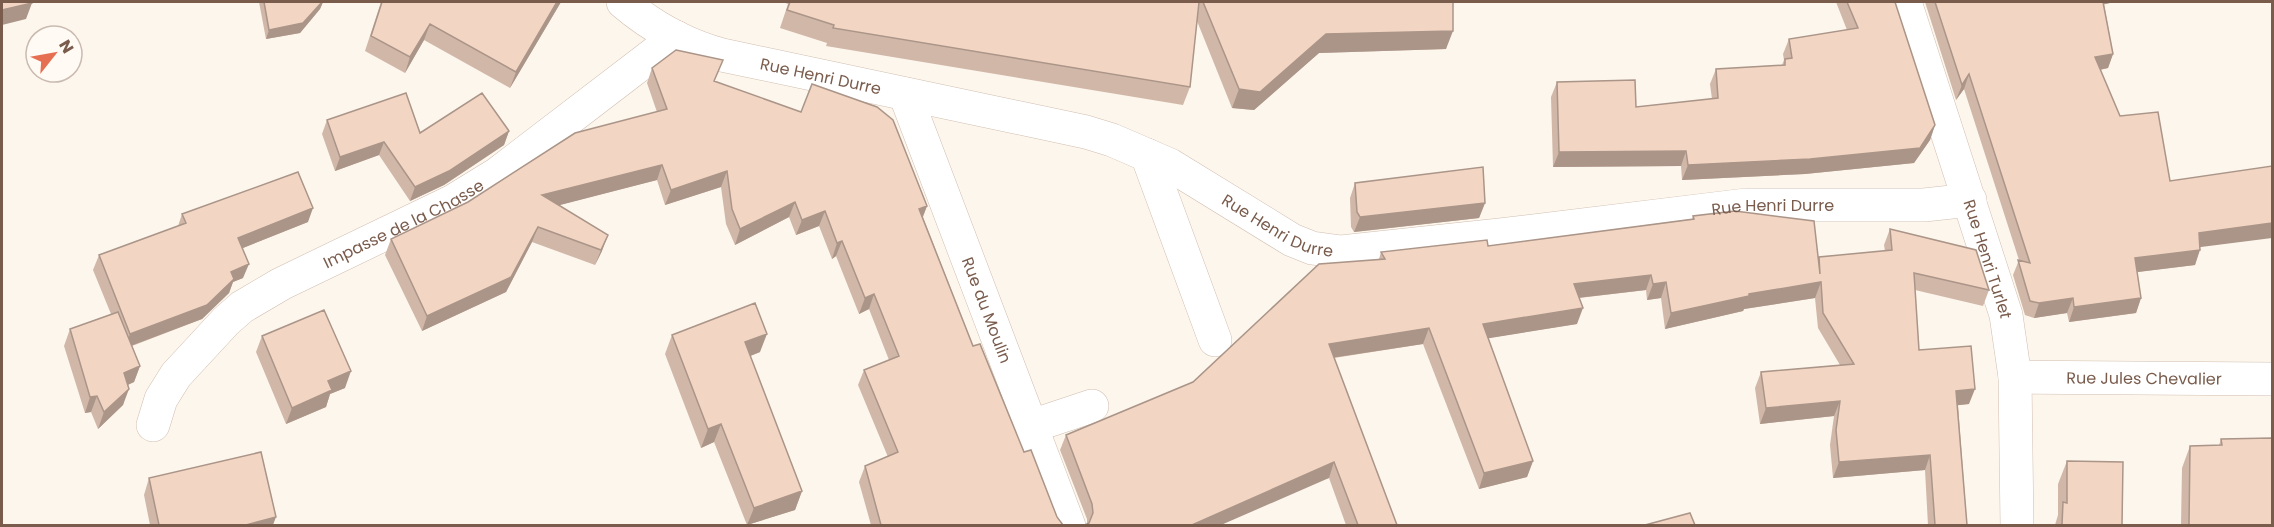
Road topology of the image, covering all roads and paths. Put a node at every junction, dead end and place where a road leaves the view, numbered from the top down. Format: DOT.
graph roads {
  1 [pos="622,2"];
  2 [pos="1905,2"];
  3 [pos="676,38"];
  4 [pos="905,94"];
  5 [pos="1147,155"];
  6 [pos="1970,200"];
  7 [pos="1215,340"];
  8 [pos="2015,377"];
  9 [pos="2272,379"];
  10 [pos="1092,406"];
  11 [pos="153,425"];
  12 [pos="1032,426"];
  13 [pos="1069,525"];
  14 [pos="2017,525"];
  1 -- 3 [label="street, Rue Henri Durre"];
  2 -- 6 [label="street, Rue Henri Turlet"];
  3 -- 4 [label="street, Rue Henri Durre"];
  3 -- 11 [label="street, Impasse de la Chasse"];
  4 -- 5 [label="street, Rue Henri Durre"];
  4 -- 12 [label="street, Rue du Moulin"];
  5 -- 6 [label="street, Rue Henri Durre"];
  5 -- 7 [label="street"];
  6 -- 8 [label="street, Rue Henri Turlet"];
  8 -- 9 [label="street, Rue Jules Chevalier"];
  8 -- 14 [label="street, Rue Henri Turlet"];
  10 -- 12 [label="street"];
  12 -- 13 [label="street, Rue du Moulin"];
}
